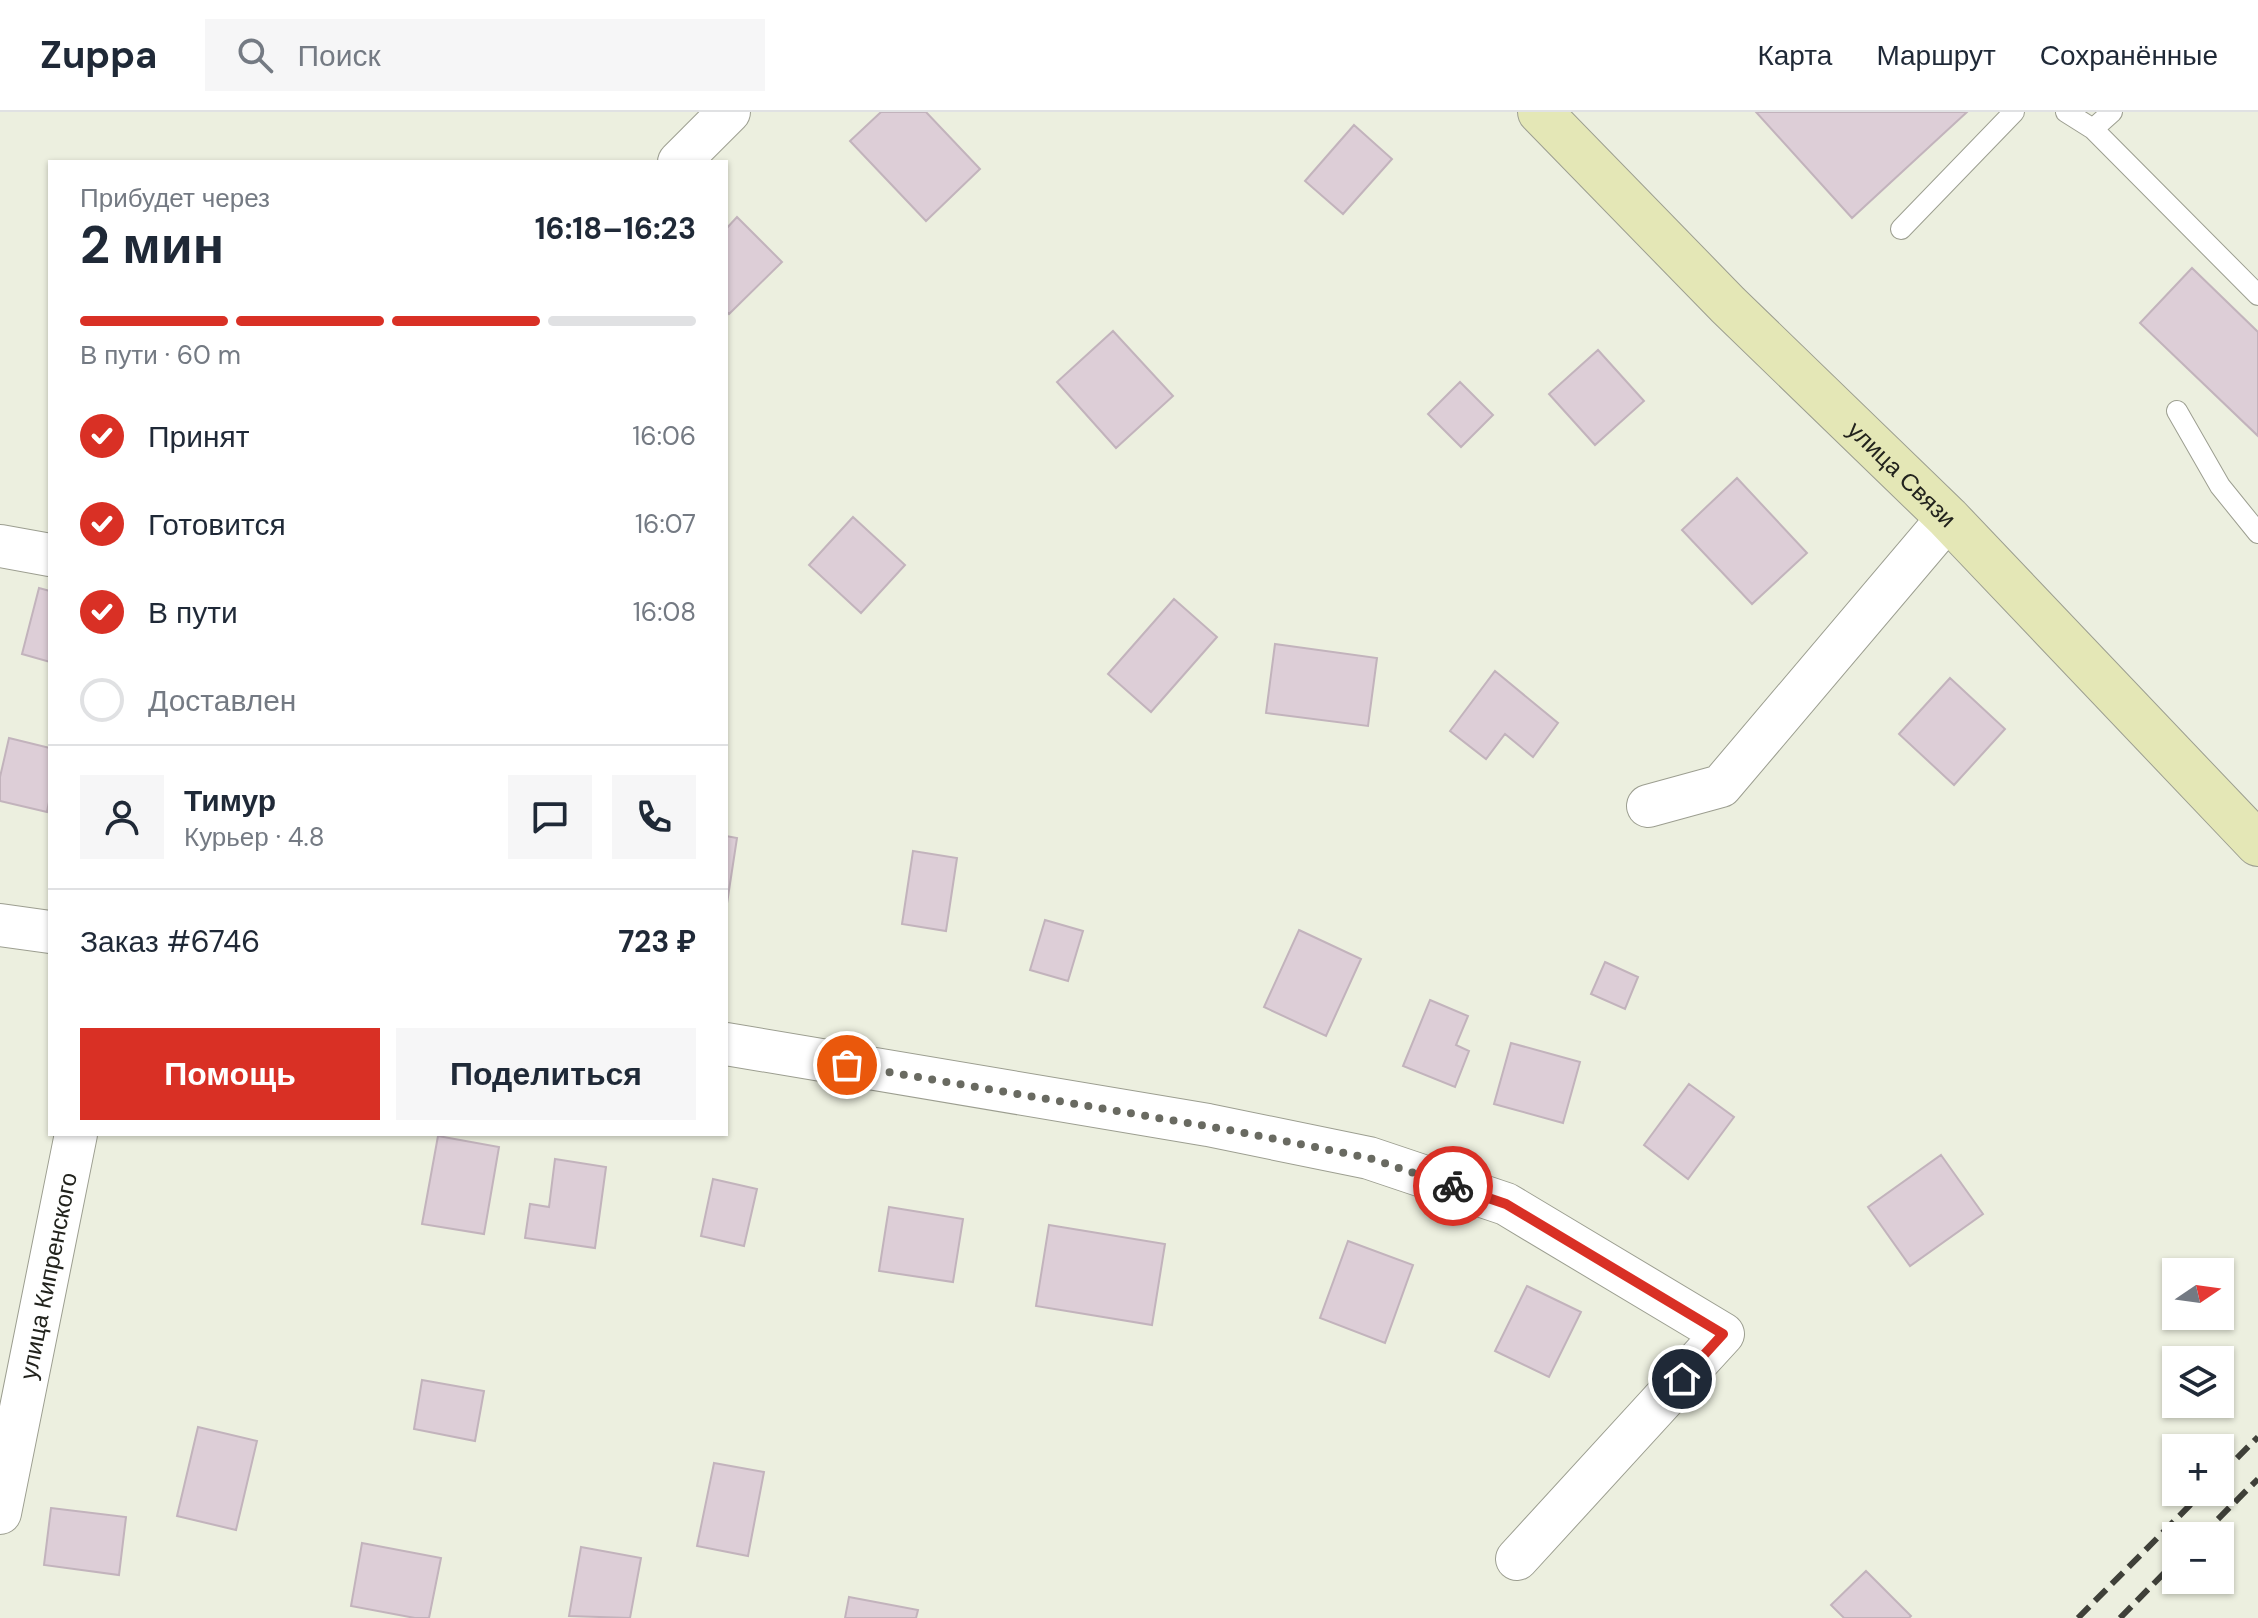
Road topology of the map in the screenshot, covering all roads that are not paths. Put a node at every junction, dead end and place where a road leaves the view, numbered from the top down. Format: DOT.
graph roads {
  1 [pos="729,112"];
  2 [pos="1540,112"];
  3 [pos="2014,112"];
  4 [pos="2066,112"];
  5 [pos="2112,112"];
  6 [pos="2090,120"];
  7 [pos="681,160"];
  8 [pos="1901,229"];
  9 [pos="2258,295"];
  10 [pos="2177,411"];
  11 [pos="1948,518"];
  12 [pos="2258,533"];
  13 [pos="0,546"];
  14 [pos="48,555"];
  15 [pos="1648,806"];
  16 [pos="2258,844"];
  17 [pos="0,925"];
  18 [pos="48,932"];
  19 [pos="728,1044"];
  20 [pos="76,1136"];
  21 [pos="0,1513"];
  22 [pos="1517,1559"];
  1 -- 7 [label="street"];
  2 -- 11 [label="main road, улица Связи"];
  3 -- 8 [label="lane"];
  4 -- 6 [label="lane"];
  5 -- 6 [label="lane"];
  6 -- 9 [label="lane"];
  10 -- 12 [label="lane"];
  11 -- 15 [label="street"];
  11 -- 16 [label="main road, улица Связи"];
  13 -- 14 [label="street"];
  17 -- 18 [label="street"];
  19 -- 22 [label="street"];
  20 -- 21 [label="street, улица Кипренского"];
}
